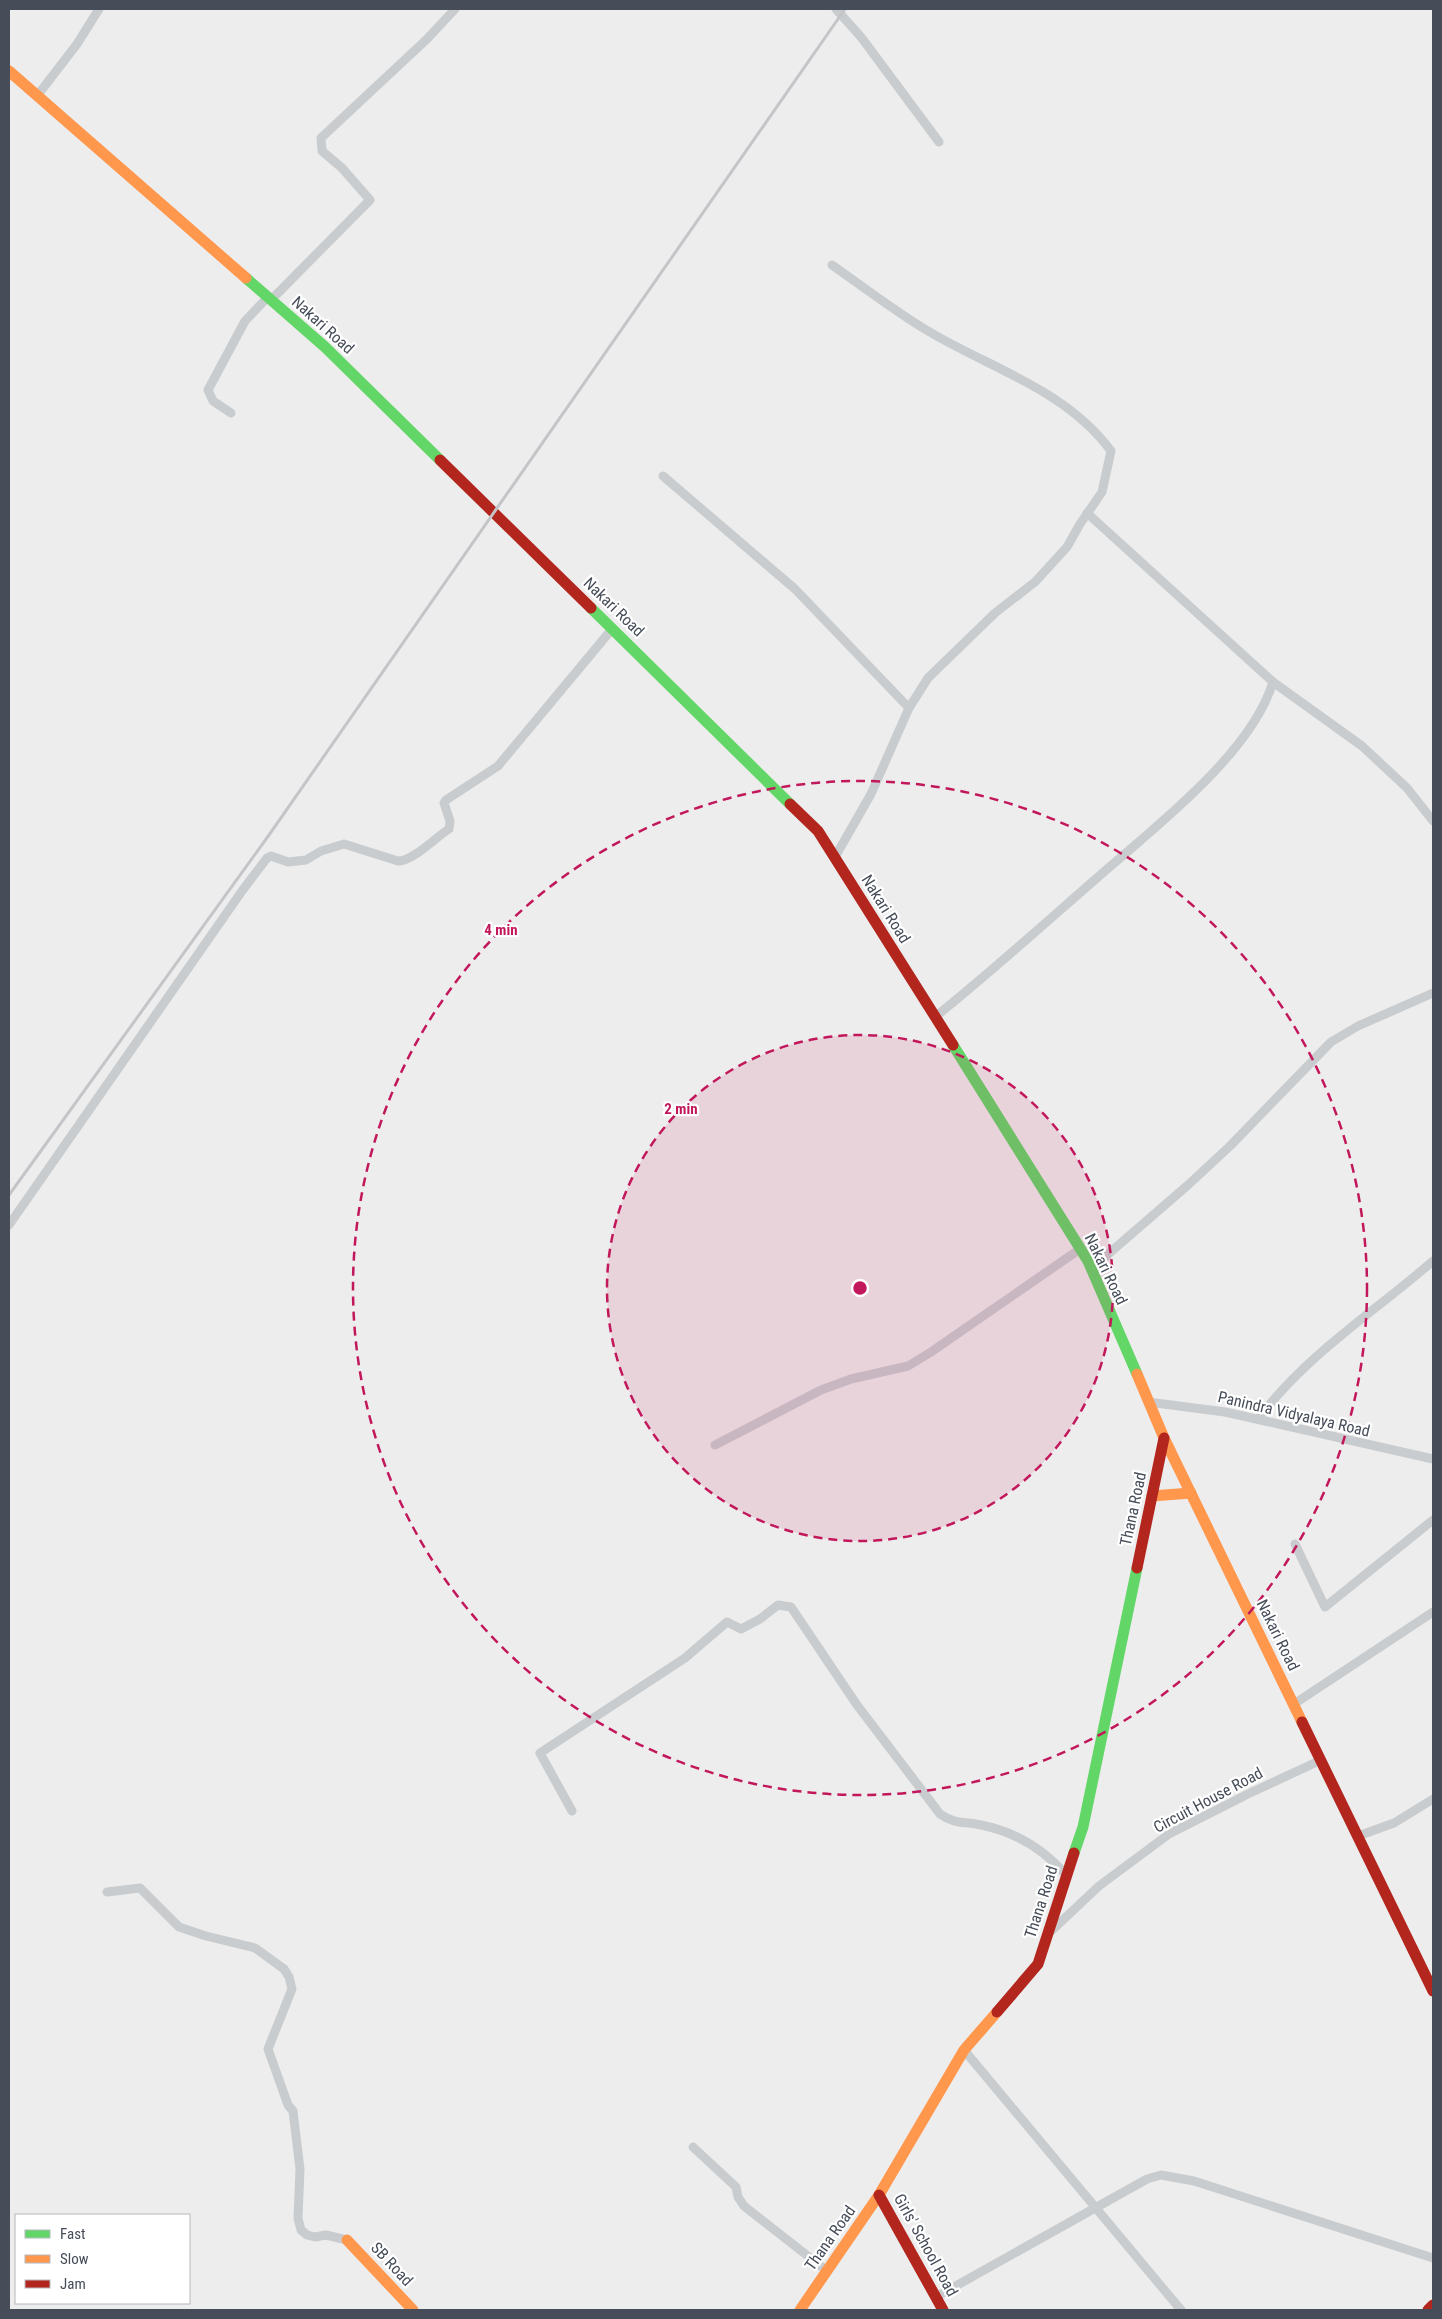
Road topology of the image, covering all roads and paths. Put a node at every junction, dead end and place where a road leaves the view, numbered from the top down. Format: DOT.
graph roads {
  1 [pos="99,9"];
  2 [pos="455,9"];
  3 [pos="836,9"];
  4 [pos="9,71"];
  5 [pos="36,96"];
  6 [pos="939,142"];
  7 [pos="832,265"];
  8 [pos="269,298"];
  9 [pos="231,413"];
  10 [pos="663,476"];
  11 [pos="1087,513"];
  12 [pos="612,629"];
  13 [pos="1273,682"];
  14 [pos="909,708"];
  15 [pos="1433,821"];
  16 [pos="835,857"];
  17 [pos="1433,993"];
  18 [pos="935,1017"];
  19 [pos="9,1225"];
  20 [pos="1080,1249"];
  21 [pos="1433,1261"];
  22 [pos="1091,1268"];
  23 [pos="1148,1402"];
  24 [pos="1258,1419"];
  25 [pos="1164,1438"];
  26 [pos="715,1445"];
  27 [pos="1433,1459"];
  28 [pos="1191,1493"];
  29 [pos="1152,1496"];
  30 [pos="1433,1520"];
  31 [pos="1295,1544"];
  32 [pos="1433,1612"];
  33 [pos="1294,1704"];
  34 [pos="1321,1760"];
  35 [pos="1433,1798"];
  36 [pos="572,1811"];
  37 [pos="1358,1836"];
  38 [pos="1067,1876"];
  39 [pos="107,1892"];
  40 [pos="1048,1934"];
  41 [pos="1433,1991"];
  42 [pos="964,2050"];
  43 [pos="693,2147"];
  44 [pos="879,2195"];
  45 [pos="1095,2206"];
  46 [pos="347,2240"];
  47 [pos="1433,2258"];
  48 [pos="827,2271"];
  49 [pos="936,2296"];
  50 [pos="1433,2305"];
  51 [pos="413,2310"];
  52 [pos="800,2310"];
  53 [pos="943,2310"];
  54 [pos="1181,2310"];
  55 [pos="1428,2310"];
  1 -- 5 [label="street"];
  2 -- 8 [label="street"];
  3 -- 6 [label="street"];
  4 -- 5 [label="street, Nakari Road"];
  5 -- 8 [label="street, Nakari Road"];
  7 -- 11 [label="street"];
  8 -- 9 [label="street"];
  8 -- 12 [label="street, Nakari Road"];
  10 -- 14 [label="street"];
  11 -- 13 [label="street"];
  11 -- 14 [label="street"];
  12 -- 16 [label="street, Nakari Road"];
  12 -- 19 [label="street"];
  13 -- 15 [label="street"];
  13 -- 18 [label="street"];
  14 -- 16 [label="street"];
  16 -- 18 [label="street, Nakari Road"];
  17 -- 22 [label="street"];
  18 -- 20 [label="street, Nakari Road"];
  20 -- 22 [label="street, Nakari Road"];
  20 -- 26 [label="street"];
  21 -- 24 [label="street"];
  22 -- 23 [label="street, Nakari Road"];
  23 -- 24 [label="street, Panindra Vidyalaya Road"];
  23 -- 25 [label="street, Nakari Road"];
  24 -- 27 [label="street, Panindra Vidyalaya Road"];
  25 -- 28 [label="street, Nakari Road"];
  25 -- 29 [label="street, Thana Road"];
  28 -- 29 [label="street"];
  28 -- 33 [label="street, Nakari Road"];
  29 -- 38 [label="street, Thana Road"];
  30 -- 31 [label="street"];
  32 -- 33 [label="street"];
  33 -- 34 [label="street, Nakari Road"];
  34 -- 37 [label="street, Nakari Road"];
  34 -- 40 [label="street, Circuit House Road"];
  35 -- 37 [label="street"];
  36 -- 38 [label="street"];
  37 -- 41 [label="street, Nakari Road"];
  38 -- 40 [label="street, Thana Road"];
  39 -- 46 [label="street"];
  40 -- 42 [label="street, Thana Road"];
  42 -- 44 [label="street, Thana Road"];
  42 -- 45 [label="street"];
  43 -- 48 [label="street"];
  44 -- 48 [label="street, Thana Road"];
  44 -- 49 [label="street, Girls' School Road"];
  45 -- 47 [label="street"];
  45 -- 49 [label="street"];
  45 -- 54 [label="street"];
  46 -- 51 [label="street, SB Road"];
  48 -- 52 [label="street, Thana Road"];
  49 -- 53 [label="street, Girls' School Road"];
  50 -- 55 [label="street"];
}
